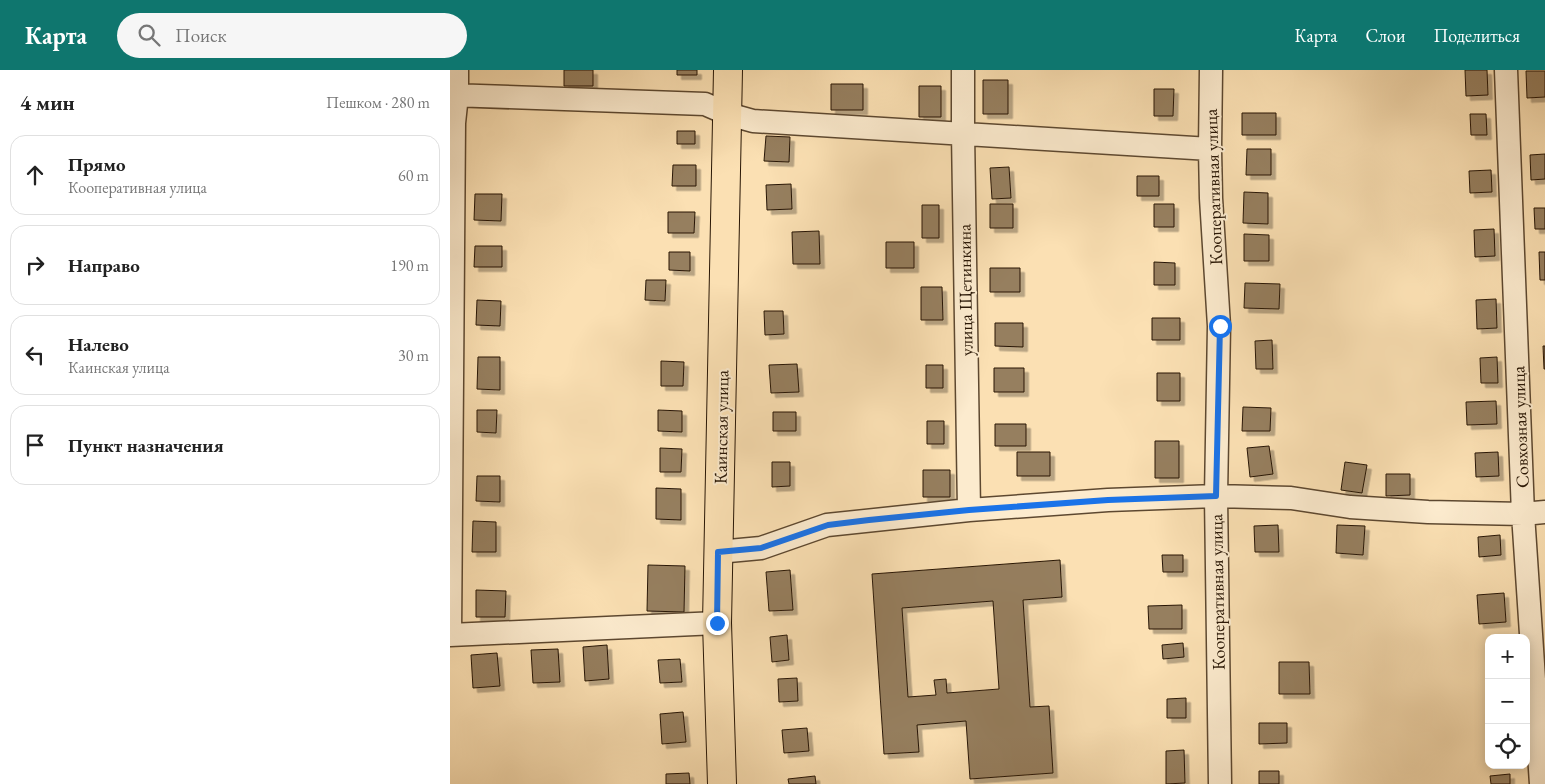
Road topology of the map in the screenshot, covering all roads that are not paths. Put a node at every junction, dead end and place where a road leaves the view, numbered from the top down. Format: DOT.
graph roads {
  1 [pos="457,70"];
  2 [pos="728,70"];
  3 [pos="963,70"];
  4 [pos="1211,70"];
  5 [pos="1506,70"];
  6 [pos="453,95"];
  7 [pos="728,114"];
  8 [pos="963,133"];
  9 [pos="1210,149"];
  10 [pos="1216,496"];
  11 [pos="969,510"];
  12 [pos="1534,513"];
  13 [pos="718,552"];
  14 [pos="717,623"];
  15 [pos="450,635"];
  16 [pos="722,784"];
  17 [pos="1220,784"];
  18 [pos="1541,784"];
  1 -- 6 [label="street"];
  2 -- 7 [label="main road, Каинская улица"];
  3 -- 8 [label="street, улица Щетинкина"];
  4 -- 9 [label="street, Кооперативная улица"];
  5 -- 12 [label="street, Совхозная улица"];
  6 -- 7 [label="street"];
  6 -- 15 [label="street"];
  7 -- 8 [label="street"];
  7 -- 13 [label="main road, Каинская улица"];
  8 -- 9 [label="street"];
  8 -- 11 [label="street, улица Щетинкина"];
  9 -- 10 [label="street, Кооперативная улица"];
  10 -- 11 [label="street"];
  10 -- 12 [label="street"];
  10 -- 17 [label="street, Кооперативная улица"];
  11 -- 13 [label="street"];
  12 -- 18 [label="street, Совхозная улица"];
  13 -- 14 [label="main road, Каинская улица"];
  14 -- 15 [label="street"];
  14 -- 16 [label="main road, Каинская улица"];
}
